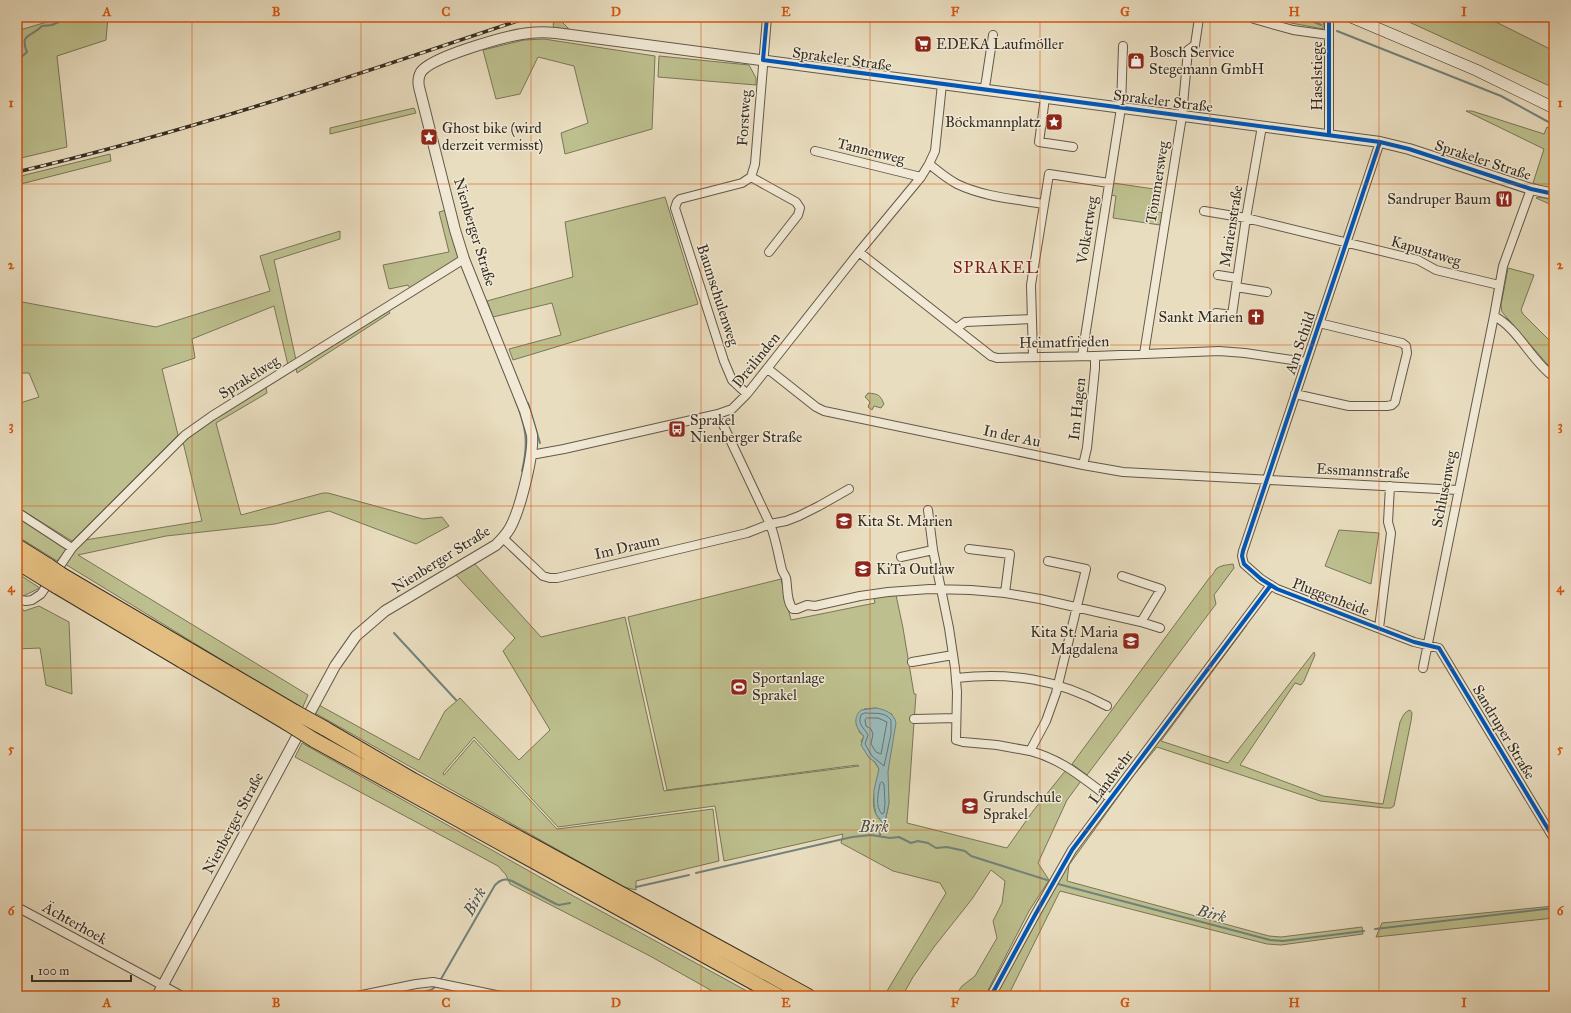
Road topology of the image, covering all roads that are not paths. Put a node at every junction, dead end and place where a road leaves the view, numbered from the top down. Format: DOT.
graph roads {
  1 [pos="767,17"];
  2 [pos="1329,17"];
  3 [pos="1199,18"];
  4 [pos="1354,18"];
  5 [pos="1254,19"];
  6 [pos="993,35"];
  7 [pos="1329,35"];
  8 [pos="1123,46"];
  9 [pos="458,52"];
  10 [pos="763,60"];
  11 [pos="942,84"];
  12 [pos="984,90"];
  13 [pos="1045,98"];
  14 [pos="1121,108"];
  15 [pos="1554,108"];
  16 [pos="1182,116"];
  17 [pos="1262,126"];
  18 [pos="1329,135"];
  19 [pos="1380,142"];
  20 [pos="1073,147"];
  21 [pos="815,151"];
  22 [pos="929,164"];
  23 [pos="751,177"];
  24 [pos="921,177"];
  25 [pos="1109,183"];
  26 [pos="1531,189"];
  27 [pos="1554,194"];
  28 [pos="1044,204"];
  29 [pos="1204,211"];
  30 [pos="1246,218"];
  31 [pos="1346,243"];
  32 [pos="769,252"];
  33 [pos="859,252"];
  34 [pos="464,259"];
  35 [pos="1218,275"];
  36 [pos="1237,278"];
  37 [pos="1499,285"];
  38 [pos="1236,287"];
  39 [pos="1267,292"];
  40 [pos="1216,313"];
  41 [pos="1494,316"];
  42 [pos="1032,319"];
  43 [pos="1319,323"];
  44 [pos="957,328"];
  45 [pos="1144,354"];
  46 [pos="1082,356"];
  47 [pos="1095,356"];
  48 [pos="1033,357"];
  49 [pos="1306,362"];
  50 [pos="768,369"];
  51 [pos="1554,377"];
  52 [pos="747,394"];
  53 [pos="1295,394"];
  54 [pos="718,414"];
  55 [pos="531,455"];
  56 [pos="1083,465"];
  57 [pos="1266,479"];
  58 [pos="1390,486"];
  59 [pos="849,489"];
  60 [pos="1458,490"];
  61 [pos="928,510"];
  62 [pos="17,512"];
  63 [pos="770,524"];
  64 [pos="504,538"];
  65 [pos="17,546"];
  66 [pos="72,548"];
  67 [pos="969,549"];
  68 [pos="933,550"];
  69 [pos="1243,550"];
  70 [pos="901,557"];
  71 [pos="1048,561"];
  72 [pos="17,562"];
  73 [pos="46,572"];
  74 [pos="1122,576"];
  75 [pos="1271,585"];
  76 [pos="941,589"];
  77 [pos="1005,593"];
  78 [pos="17,599"];
  79 [pos="1076,608"];
  80 [pos="1141,622"];
  81 [pos="1160,628"];
  82 [pos="1379,628"];
  83 [pos="1428,645"];
  84 [pos="953,655"];
  85 [pos="912,662"];
  86 [pos="1423,668"];
  87 [pos="956,678"];
  88 [pos="1058,685"];
  89 [pos="1107,706"];
  90 [pos="291,718"];
  91 [pos="956,718"];
  92 [pos="914,719"];
  93 [pos="1030,751"];
  94 [pos="1110,798"];
  95 [pos="1554,839"];
  96 [pos="17,907"];
  97 [pos="162,986"];
  98 [pos="157,996"];
  99 [pos="182,996"];
  100 [pos="357,996"];
  101 [pos="501,996"];
  102 [pos="778,996"];
  103 [pos="808,996"];
  104 [pos="990,996"];
  1 -- 10 [label="street, Forstweg"];
  2 -- 7 [label="street, Haselstiege"];
  3 -- 16 [label="street, Tömmersweg"];
  4 -- 15 [label="main road"];
  5 -- 7 [label="street, Haselstiege"];
  6 -- 12 [label="street"];
  7 -- 18 [label="street, Haselstiege"];
  8 -- 14 [label="street, Volkertweg"];
  9 -- 10 [label="street, Sprakeler Straße"];
  9 -- 34 [label="street, Nienberger Straße"];
  10 -- 11 [label="street, Sprakeler Straße"];
  10 -- 23 [label="street, Forstweg"];
  11 -- 12 [label="street, Sprakeler Straße"];
  11 -- 22 [label="street, Dreilinden"];
  12 -- 13 [label="street, Sprakeler Straße"];
  13 -- 14 [label="street, Sprakeler Straße"];
  13 -- 20 [label="street"];
  14 -- 16 [label="street, Sprakeler Straße"];
  14 -- 25 [label="street, Volkertweg"];
  16 -- 17 [label="street, Sprakeler Straße"];
  16 -- 45 [label="street, Tömmersweg"];
  17 -- 18 [label="street, Sprakeler Straße"];
  17 -- 30 [label="street, Marienstraße"];
  18 -- 19 [label="street, Sprakeler Straße"];
  19 -- 26 [label="street, Sprakeler Straße"];
  19 -- 31 [label="street, Am Schild"];
  21 -- 24 [label="street, Tannenweg"];
  22 -- 24 [label="street, Dreilinden"];
  22 -- 28 [label="street"];
  23 -- 32 [label="street"];
  23 -- 52 [label="street, Baumschulenweg"];
  24 -- 33 [label="street, Dreilinden"];
  25 -- 28 [label="street"];
  25 -- 46 [label="street, Volkertweg"];
  26 -- 27 [label="street, Sprakeler Straße"];
  26 -- 37 [label="street, Schlusenweg"];
  28 -- 42 [label="street"];
  29 -- 30 [label="street, Kapustaweg"];
  30 -- 31 [label="street, Kapustaweg"];
  30 -- 36 [label="street, Marienstraße"];
  31 -- 37 [label="street, Kapustaweg"];
  31 -- 43 [label="street, Am Schild"];
  33 -- 44 [label="street, Heimatfrieden"];
  33 -- 50 [label="street, Dreilinden"];
  34 -- 55 [label="street, Nienberger Straße"];
  34 -- 66 [label="street, Sprakelweg"];
  35 -- 36 [label="street"];
  36 -- 38 [label="street, Marienstraße"];
  37 -- 41 [label="street, Schlusenweg"];
  38 -- 39 [label="street"];
  38 -- 40 [label="street, Marienstraße"];
  41 -- 51 [label="street"];
  41 -- 60 [label="street, Schlusenweg"];
  42 -- 44 [label="street"];
  42 -- 48 [label="street"];
  43 -- 49 [label="street, Am Schild"];
  43 -- 53 [label="street"];
  44 -- 48 [label="street, Heimatfrieden"];
  45 -- 47 [label="street, Heimatfrieden"];
  45 -- 49 [label="street, Heimatfrieden"];
  46 -- 47 [label="street, Heimatfrieden"];
  46 -- 48 [label="street, Heimatfrieden"];
  47 -- 56 [label="street, Im Hagen"];
  49 -- 53 [label="street, Am Schild"];
  50 -- 52 [label="street, Dreilinden"];
  50 -- 56 [label="street, In der Au"];
  52 -- 54 [label="street, Dreilinden"];
  53 -- 57 [label="street, Am Schild"];
  54 -- 55 [label="street, Dreilinden"];
  54 -- 63 [label="street"];
  55 -- 64 [label="street, Nienberger Straße"];
  56 -- 57 [label="street, In der Au"];
  57 -- 58 [label="street, Essmannstraße"];
  57 -- 69 [label="street, Am Schild"];
  58 -- 60 [label="street, Essmannstraße"];
  58 -- 82 [label="street"];
  59 -- 63 [label="street, Im Draum"];
  60 -- 83 [label="street, Schlusenweg"];
  61 -- 68 [label="street"];
  62 -- 66 [label="street"];
  63 -- 64 [label="street, Im Draum"];
  63 -- 76 [label="street"];
  64 -- 97 [label="street, Nienberger Straße"];
  65 -- 73 [label="highway"];
  66 -- 78 [label="street, Sprakelweg"];
  67 -- 77 [label="street"];
  68 -- 70 [label="street"];
  68 -- 76 [label="street"];
  69 -- 75 [label="street, Pluggenheide"];
  71 -- 79 [label="street"];
  72 -- 73 [label="highway"];
  73 -- 90 [label="highway, bridge"];
  74 -- 80 [label="street"];
  75 -- 82 [label="street, Pluggenheide"];
  75 -- 94 [label="street, Landwehr"];
  76 -- 77 [label="street"];
  76 -- 84 [label="street"];
  77 -- 79 [label="street"];
  79 -- 80 [label="street"];
  79 -- 88 [label="street"];
  80 -- 81 [label="street"];
  82 -- 83 [label="street, Pluggenheide"];
  83 -- 86 [label="street, Schlusenweg"];
  83 -- 95 [label="street, Sandruper Straße"];
  84 -- 85 [label="street"];
  84 -- 87 [label="street"];
  87 -- 88 [label="street"];
  87 -- 91 [label="street"];
  88 -- 89 [label="street"];
  88 -- 93 [label="street"];
  90 -- 102 [label="highway, bridge"];
  90 -- 103 [label="highway, bridge"];
  91 -- 92 [label="street"];
  91 -- 93 [label="street"];
  93 -- 94 [label="street"];
  94 -- 104 [label="street, Landwehr"];
  96 -- 97 [label="street, Ächterhoek"];
  97 -- 98 [label="street, Nienberger Straße"];
  97 -- 99 [label="street, Ächterhoek"];
  100 -- 101 [label="street"];
}
